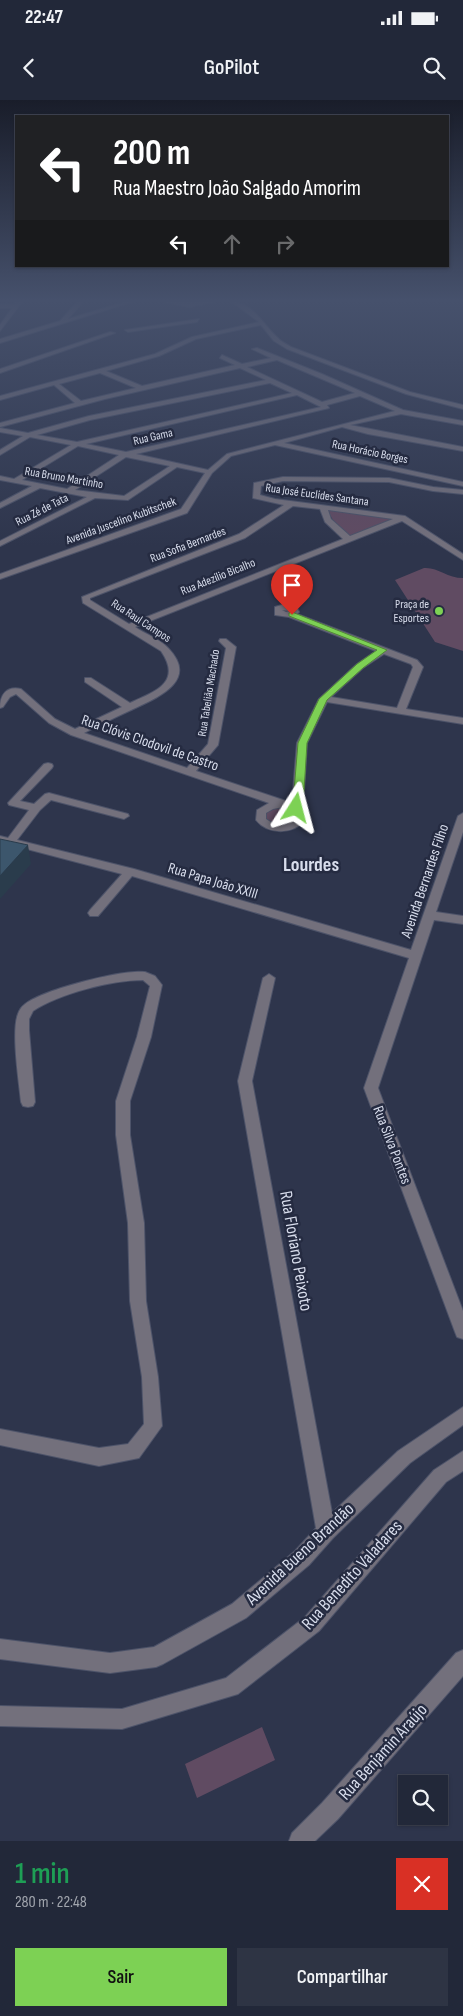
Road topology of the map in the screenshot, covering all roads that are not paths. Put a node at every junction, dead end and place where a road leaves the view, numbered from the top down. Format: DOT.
graph roads {
  1 [pos="55,383"];
  2 [pos="129,383"];
  3 [pos="162,383"];
  4 [pos="259,383"];
  5 [pos="275,383"];
  6 [pos="336,383"];
  7 [pos="381,383"];
  8 [pos="140,388"];
  9 [pos="298,393"];
  10 [pos="360,394"];
  11 [pos="0,398"];
  12 [pos="79,403"];
  13 [pos="322,404"];
  14 [pos="455,406"];
  15 [pos="463,407"];
  16 [pos="401,412"];
  17 [pos="439,419"];
  18 [pos="463,423"];
  19 [pos="0,425"];
  20 [pos="343,425"];
  21 [pos="0,430"];
  22 [pos="29,435"];
  23 [pos="273,443"];
  24 [pos="77,444"];
  25 [pos="463,449"];
  26 [pos="0,453"];
  27 [pos="124,455"];
  28 [pos="176,465"];
  29 [pos="209,472"];
  30 [pos="0,478"];
  31 [pos="441,479"];
  32 [pos="15,481"];
  33 [pos="38,486"];
  34 [pos="462,488"];
  35 [pos="433,489"];
  36 [pos="70,490"];
  37 [pos="94,496"];
  38 [pos="292,503"];
  39 [pos="0,506"];
  40 [pos="323,507"];
  41 [pos="402,518"];
  42 [pos="348,540"];
  43 [pos="0,544"];
  44 [pos="463,558"];
  45 [pos="0,577"];
  46 [pos="86,597"];
  47 [pos="292,615"];
  48 [pos="128,627"];
  49 [pos="223,641"];
  50 [pos="383,650"];
  51 [pos="88,680"];
  52 [pos="324,699"];
  53 [pos="0,705"];
  54 [pos="129,707"];
  55 [pos="400,711"];
  56 [pos="463,721"];
  57 [pos="75,733"];
  58 [pos="48,766"];
  59 [pos="189,772"];
  60 [pos="283,804"];
  61 [pos="36,808"];
  62 [pos="296,808"];
  63 [pos="124,816"];
  64 [pos="463,816"];
  65 [pos="5,840"];
  66 [pos="130,872"];
  67 [pos="94,913"];
  68 [pos="428,915"];
  69 [pos="463,920"];
  70 [pos="416,956"];
  71 [pos="269,978"];
  72 [pos="28,1102"];
  73 [pos="463,1332"];
  74 [pos="463,1415"];
  75 [pos="0,1437"];
  76 [pos="463,1460"];
  77 [pos="326,1531"];
  78 [pos="0,1649"];
  79 [pos="463,1660"];
  80 [pos="0,1716"];
  81 [pos="300,1841"];
  1 -- 11 [label="street"];
  1 -- 12 [label="street"];
  2 -- 8 [label="street"];
  3 -- 8 [label="street"];
  4 -- 22 [label="street"];
  5 -- 9 [label="street"];
  6 -- 10 [label="street"];
  7 -- 14 [label="street"];
  8 -- 12 [label="street"];
  9 -- 13 [label="street"];
  9 -- 24 [label="street"];
  10 -- 13 [label="street"];
  10 -- 16 [label="street"];
  12 -- 19 [label="street"];
  13 -- 27 [label="street, Rua Gama"];
  14 -- 15 [label="street"];
  14 -- 17 [label="street"];
  16 -- 17 [label="street"];
  16 -- 20 [label="street, Avenida Juscelino Kubitschek"];
  17 -- 18 [label="street"];
  20 -- 23 [label="street, Avenida Juscelino Kubitschek"];
  20 -- 25 [label="street"];
  21 -- 22 [label="street"];
  22 -- 24 [label="street"];
  22 -- 26 [label="street"];
  23 -- 29 [label="street, Avenida Juscelino Kubitschek"];
  23 -- 31 [label="street, Rua Horácio Borges"];
  24 -- 27 [label="street"];
  24 -- 32 [label="street"];
  27 -- 28 [label="street"];
  27 -- 36 [label="street"];
  28 -- 29 [label="street"];
  28 -- 37 [label="street, Rua Bruno Martinho"];
  29 -- 45 [label="street, Avenida Juscelino Kubitschek"];
  30 -- 32 [label="street, Rua Bruno Martinho"];
  31 -- 34 [label="street, Rua Horácio Borges"];
  31 -- 35 [label="street"];
  32 -- 33 [label="street, Rua Bruno Martinho"];
  33 -- 36 [label="street, Rua Bruno Martinho"];
  33 -- 39 [label="street"];
  34 -- 35 [label="street, Rua José Euclides Santana"];
  35 -- 38 [label="street, Rua José Euclides Santana"];
  36 -- 37 [label="street, Rua Bruno Martinho"];
  37 -- 43 [label="street, Rua Zé de Tata"];
  38 -- 40 [label="street, Rua José Euclides Santana"];
  38 -- 46 [label="street, Rua Sofia Bernardes"];
  40 -- 41 [label="street, Rua José Euclides Santana"];
  40 -- 42 [label="street"];
  41 -- 42 [label="street, Rua Adezílio Bicalho"];
  41 -- 44 [label="street, Rua José Euclides Santana"];
  42 -- 48 [label="street, Rua Adezílio Bicalho"];
  46 -- 48 [label="street, Rua Raul Campos"];
  47 -- 50 [label="street"];
  48 -- 54 [label="street, Rua Raul Campos"];
  49 -- 59 [label="street, Rua Tabelião Machado"];
  50 -- 52 [label="street"];
  50 -- 55 [label="street"];
  51 -- 54 [label="street"];
  52 -- 55 [label="street"];
  52 -- 62 [label="street"];
  53 -- 57 [label="street, Rua Clóvis Clodovil de Castro"];
  54 -- 57 [label="street, Rua Raul Campos"];
  55 -- 56 [label="street"];
  57 -- 59 [label="street, Rua Clóvis Clodovil de Castro"];
  58 -- 61 [label="street"];
  59 -- 60 [label="street, Rua Clóvis Clodovil de Castro"];
  60 -- 62 [label="street"];
  60 -- 62 [label="street"];
  61 -- 63 [label="street"];
  61 -- 65 [label="street"];
  64 -- 68 [label="street, Avenida Bernardes Filho"];
  65 -- 66 [label="street, Rua Papa João XXIII"];
  66 -- 67 [label="street"];
  66 -- 70 [label="street, Rua Papa João XXIII"];
  68 -- 69 [label="street"];
  68 -- 70 [label="street, Avenida Bernardes Filho"];
  70 -- 73 [label="street, Rua Silva Pontes"];
  71 -- 77 [label="street, Rua Floriano Peixoto"];
  72 -- 75 [label="street"];
  74 -- 77 [label="street, Avenida Bueno Brandão"];
  76 -- 80 [label="street, Rua Benedito Valadares"];
  77 -- 78 [label="street, Avenida Bueno Brandão"];
  79 -- 81 [label="street, Rua Benjamin Araújo"];
}
